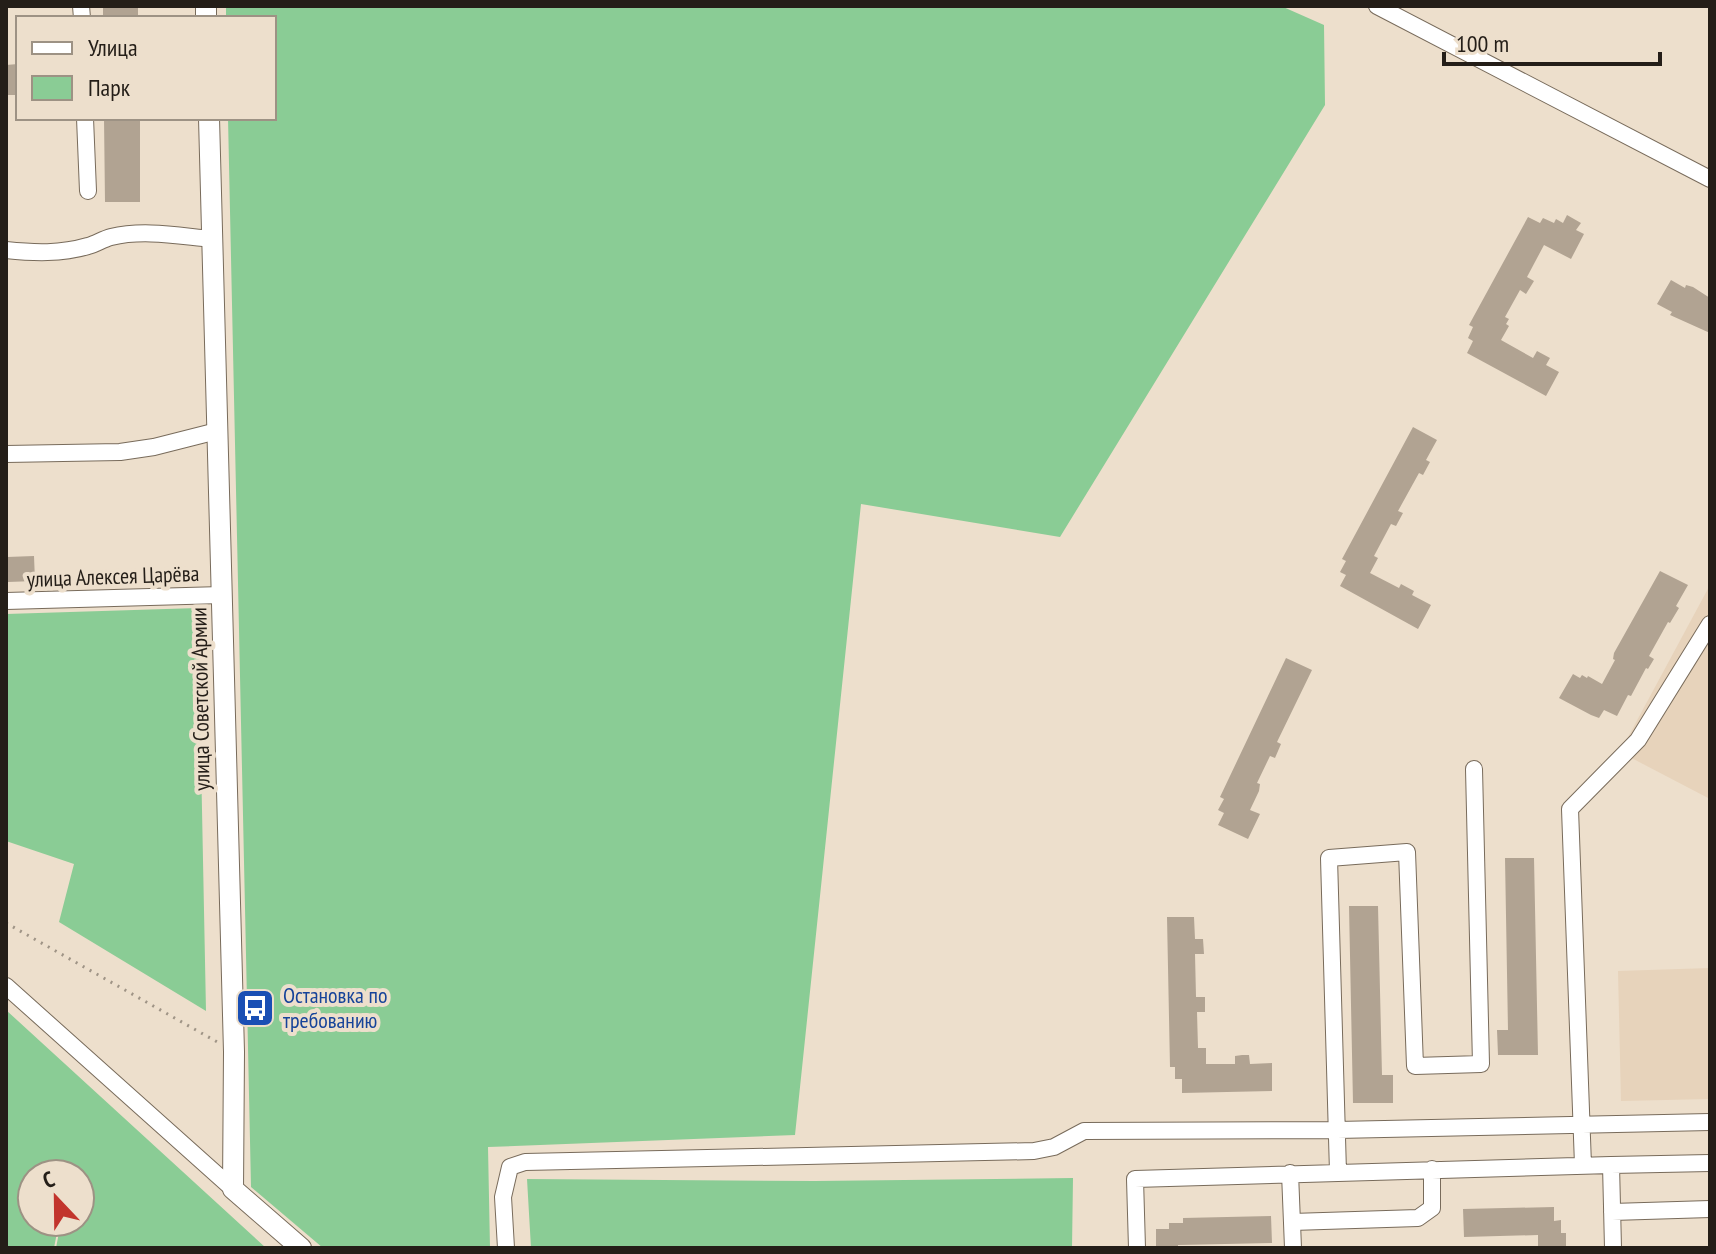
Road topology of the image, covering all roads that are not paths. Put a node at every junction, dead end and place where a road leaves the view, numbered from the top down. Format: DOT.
graph roads {
  1 [pos="1377,6"];
  2 [pos="85,120"];
  3 [pos="209,120"];
  4 [pos="1710,179"];
  5 [pos="88,191"];
  6 [pos="212,239"];
  7 [pos="6,250"];
  8 [pos="217,431"];
  9 [pos="6,454"];
  10 [pos="222,595"];
  11 [pos="6,601"];
  12 [pos="1710,624"];
  13 [pos="1474,769"];
  14 [pos="6,986"];
  15 [pos="1710,1122"];
  16 [pos="1581,1125"];
  17 [pos="1337,1130"];
  18 [pos="1710,1163"];
  19 [pos="1583,1165"];
  20 [pos="1611,1165"];
  21 [pos="1432,1169"];
  22 [pos="1338,1172"];
  23 [pos="1290,1173"];
  24 [pos="233,1189"];
  25 [pos="1710,1209"];
  26 [pos="1612,1212"];
  27 [pos="1292,1222"];
  28 [pos="301,1248"];
  29 [pos="506,1248"];
  30 [pos="1137,1248"];
  31 [pos="1293,1248"];
  32 [pos="1613,1248"];
  1 -- 4 [label="street"];
  2 -- 5 [label="street"];
  3 -- 6 [label="main road, улица Советской Армии"];
  6 -- 7 [label="street"];
  6 -- 8 [label="main road, улица Советской Армии"];
  8 -- 9 [label="street"];
  8 -- 10 [label="main road, улица Советской Армии"];
  10 -- 11 [label="street, улица Алексея Царёва"];
  10 -- 24 [label="main road, улица Советской Армии"];
  12 -- 16 [label="street"];
  13 -- 17 [label="street"];
  14 -- 24 [label="street"];
  15 -- 16 [label="street"];
  16 -- 17 [label="street"];
  16 -- 19 [label="street"];
  17 -- 22 [label="street"];
  17 -- 29 [label="street"];
  18 -- 20 [label="street"];
  19 -- 20 [label="street"];
  19 -- 21 [label="street"];
  20 -- 26 [label="street"];
  21 -- 22 [label="street"];
  21 -- 27 [label="street"];
  22 -- 23 [label="street"];
  23 -- 27 [label="street"];
  23 -- 30 [label="street"];
  24 -- 28 [label="main road"];
  25 -- 26 [label="street"];
  26 -- 32 [label="street"];
  27 -- 31 [label="street"];
}
